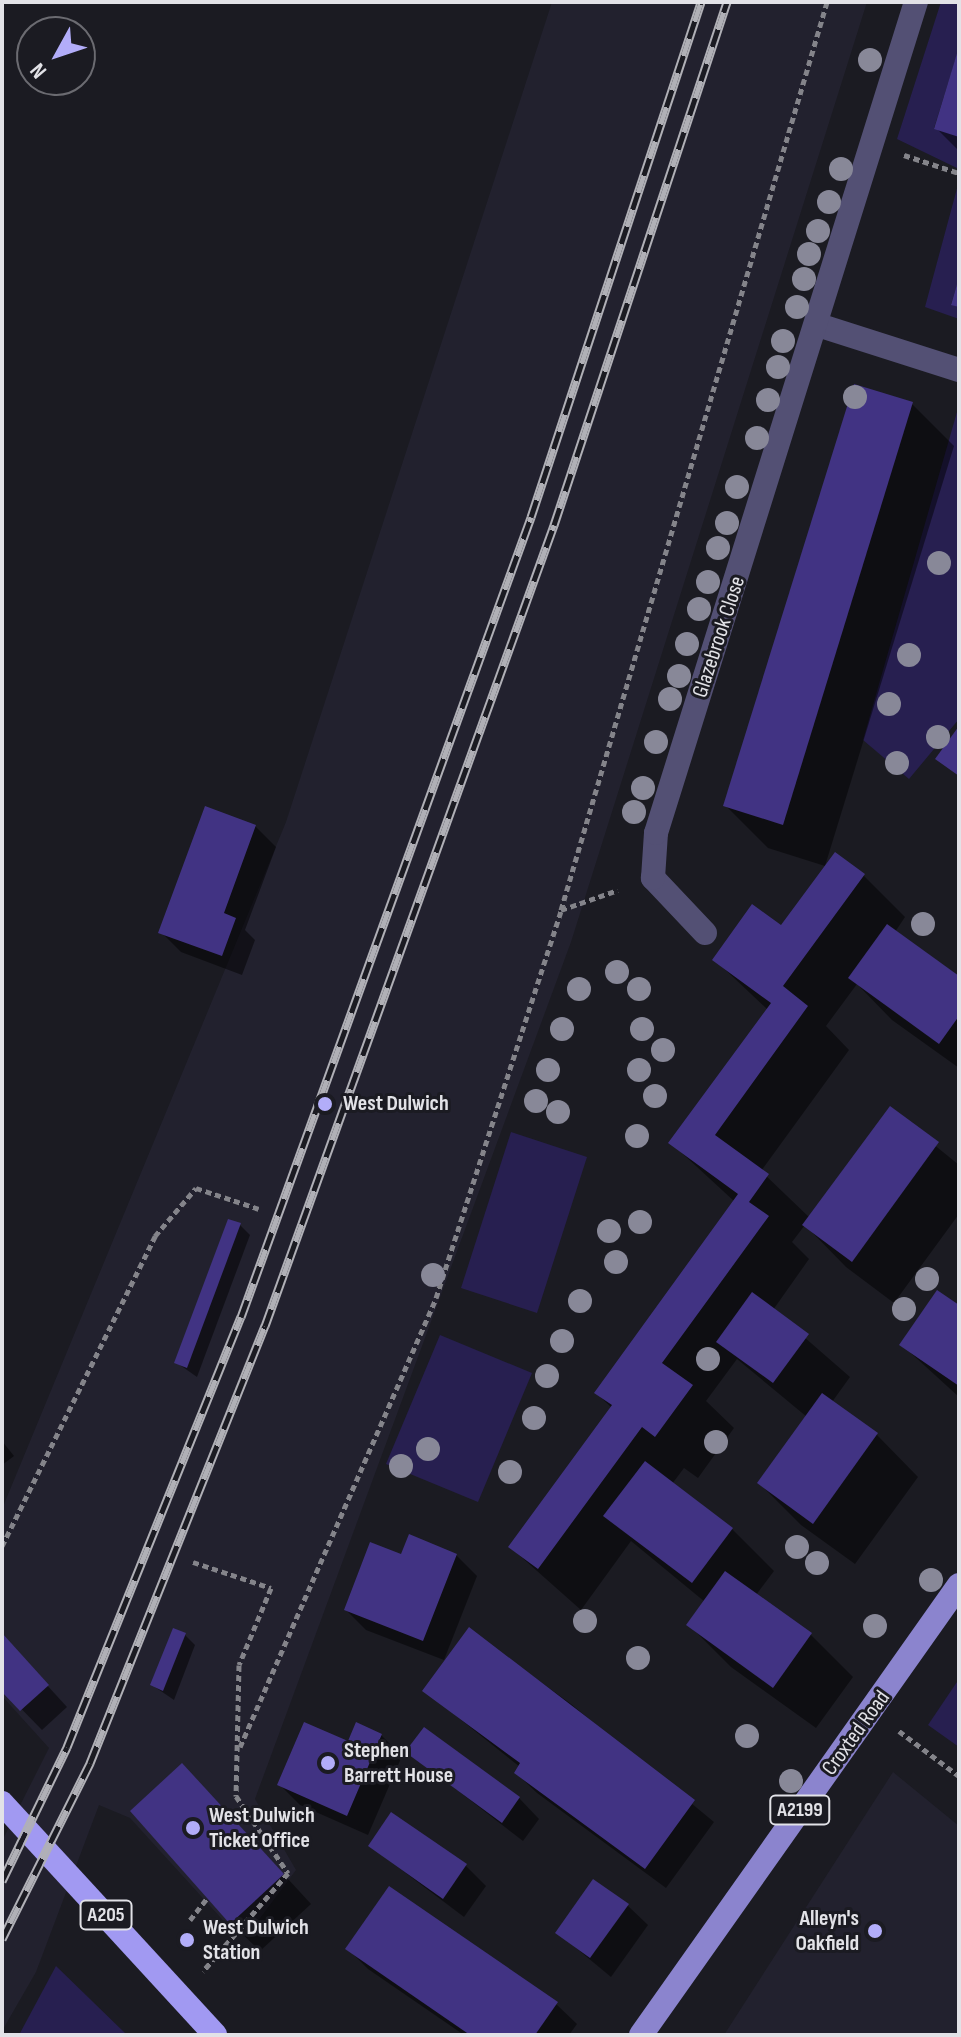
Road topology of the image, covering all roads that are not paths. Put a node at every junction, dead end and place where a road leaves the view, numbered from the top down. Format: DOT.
graph roads {
  1 [pos="916,2"];
  2 [pos="818,325"];
  3 [pos="959,370"];
  4 [pos="705,933"];
  5 [pos="959,1585"];
  6 [pos="2,1803"];
  7 [pos="215,2035"];
  8 [pos="641,2035"];
  1 -- 2 [label="street, Glazebrook Close"];
  2 -- 3 [label="street"];
  2 -- 4 [label="street, Glazebrook Close"];
  5 -- 8 [label="main road, Croxted Road / A2199"];
  6 -- 7 [label="highway, A205"];
}
